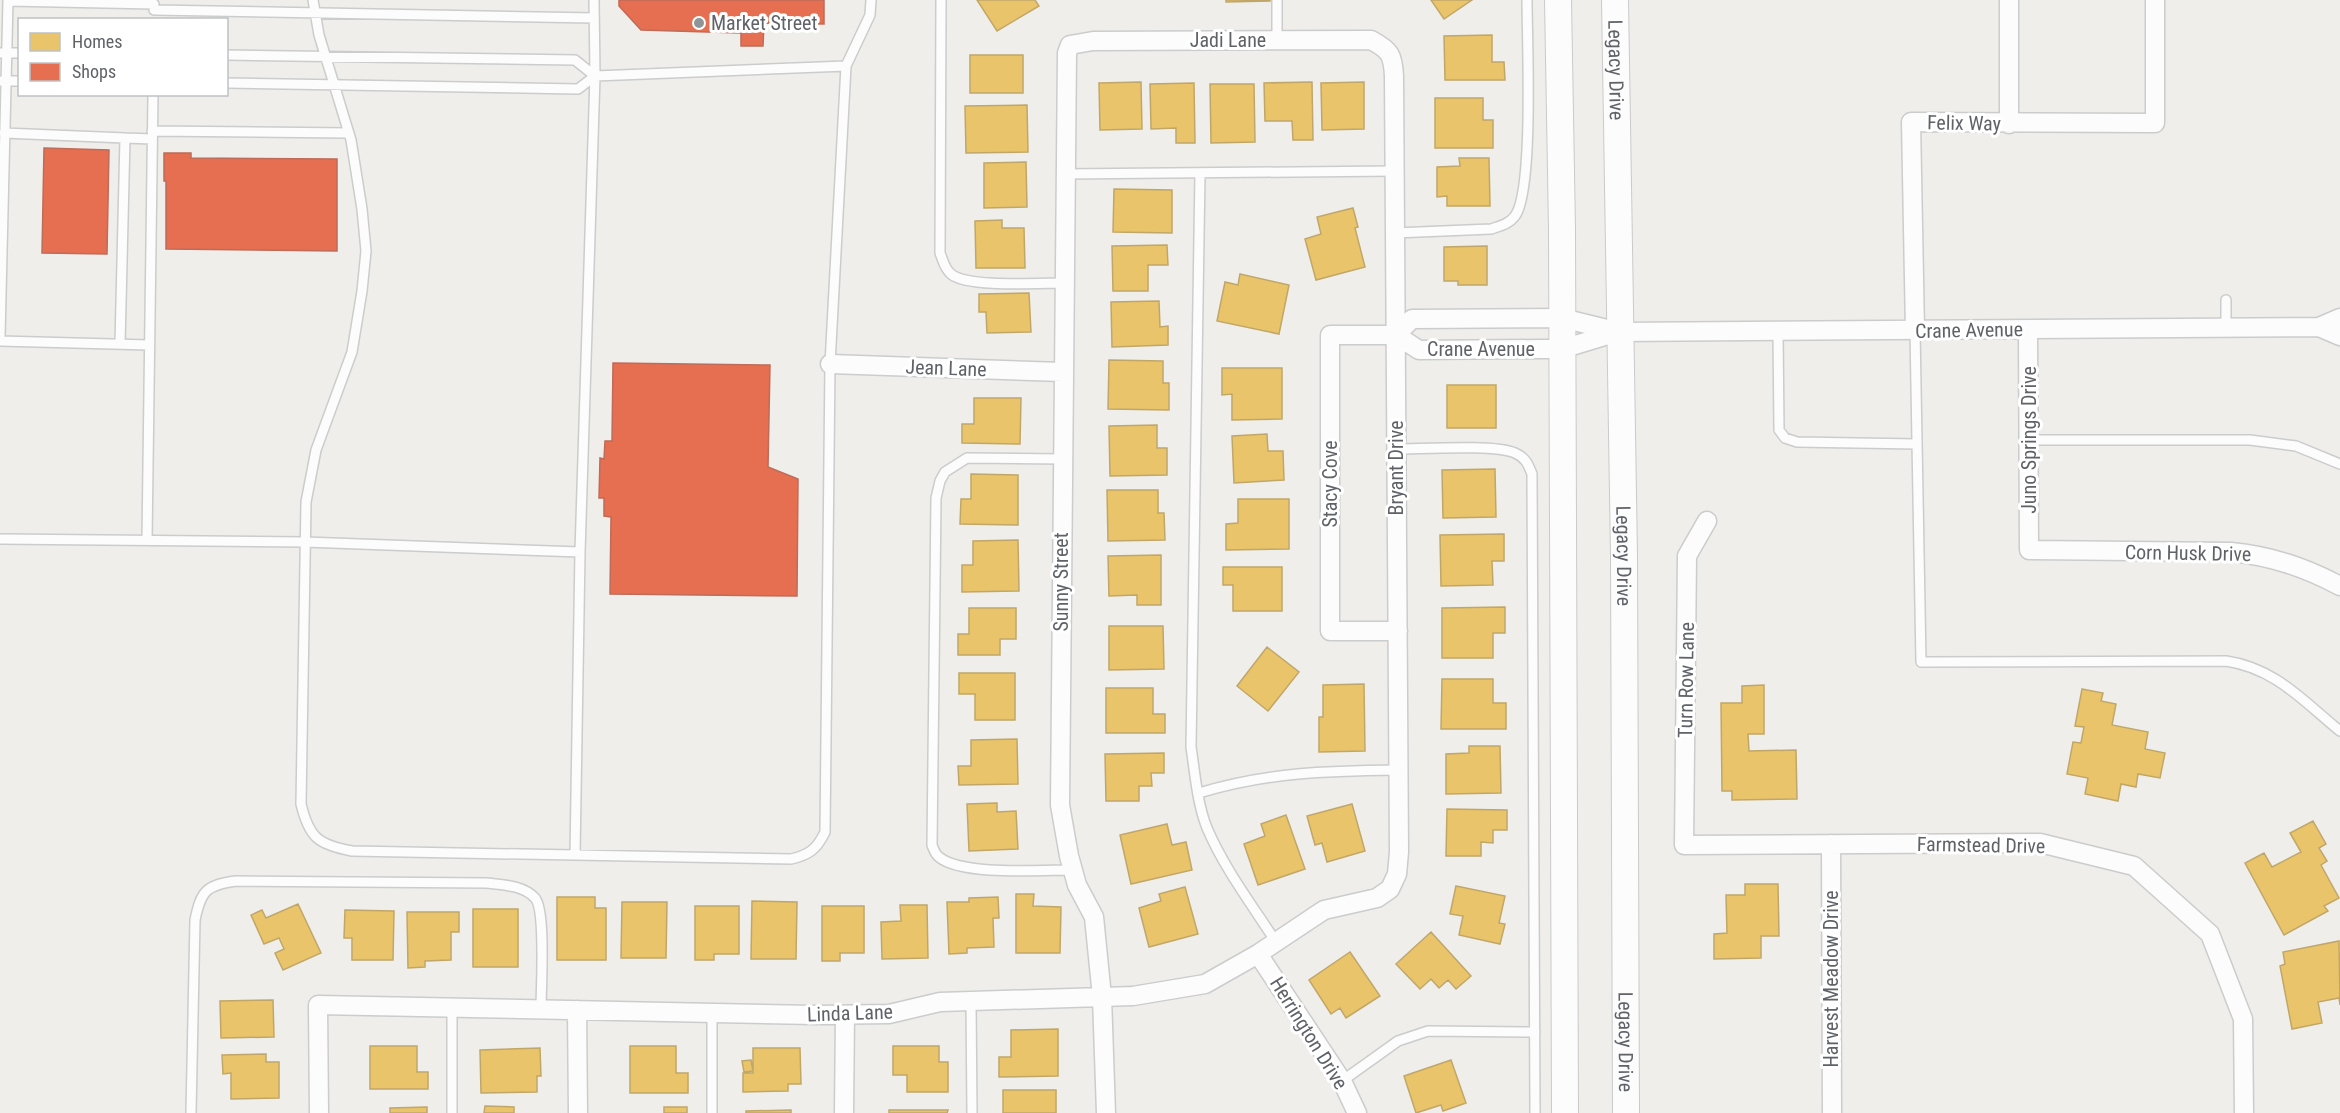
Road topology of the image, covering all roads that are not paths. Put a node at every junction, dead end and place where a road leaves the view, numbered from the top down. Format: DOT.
graph roads {
  1 [pos="8,0"];
  2 [pos="313,0"];
  3 [pos="594,0"];
  4 [pos="871,0"];
  5 [pos="941,0"];
  6 [pos="1276,0"];
  7 [pos="1527,0"];
  8 [pos="1558,0"];
  9 [pos="1615,0"];
  10 [pos="2009,0"];
  11 [pos="2155,0"];
  12 [pos="125,2"];
  13 [pos="154,8"];
  14 [pos="315,14"];
  15 [pos="594,18"];
  16 [pos="1277,40"];
  17 [pos="1070,45"];
  18 [pos="1384,48"];
  19 [pos="3,53"];
  20 [pos="228,55"];
  21 [pos="326,57"];
  22 [pos="846,66"];
  23 [pos="594,76"];
  24 [pos="2,81"];
  25 [pos="18,81"];
  26 [pos="228,83"];
  27 [pos="334,84"];
  28 [pos="153,96"];
  29 [pos="2009,124"];
  30 [pos="4,133"];
  31 [pos="349,133"];
  32 [pos="152,135"];
  33 [pos="125,138"];
  34 [pos="1394,171"];
  35 [pos="1200,173"];
  36 [pos="1064,174"];
  37 [pos="1395,233"];
  38 [pos="1064,283"];
  39 [pos="2226,300"];
  40 [pos="1562,318"];
  41 [pos="2340,318"];
  42 [pos="2319,327"];
  43 [pos="2226,328"];
  44 [pos="2028,330"];
  45 [pos="1915,331"];
  46 [pos="1619,332"];
  47 [pos="1778,332"];
  48 [pos="1396,335"];
  49 [pos="2340,336"];
  50 [pos="0,339"];
  51 [pos="120,344"];
  52 [pos="149,345"];
  53 [pos="1562,349"];
  54 [pos="830,364"];
  55 [pos="1063,372"];
  56 [pos="2029,440"];
  57 [pos="1917,444"];
  58 [pos="1396,449"];
  59 [pos="1062,459"];
  60 [pos="2340,464"];
  61 [pos="1707,521"];
  62 [pos="0,539"];
  63 [pos="147,540"];
  64 [pos="305,542"];
  65 [pos="2029,550"];
  66 [pos="580,552"];
  67 [pos="2340,586"];
  68 [pos="1398,631"];
  69 [pos="2340,731"];
  70 [pos="1399,771"];
  71 [pos="1199,793"];
  72 [pos="1831,844"];
  73 [pos="1684,845"];
  74 [pos="575,855"];
  75 [pos="1073,870"];
  76 [pos="1390,889"];
  77 [pos="1276,942"];
  78 [pos="1258,954"];
  79 [pos="1102,997"];
  80 [pos="971,1001"];
  81 [pos="452,1008"];
  82 [pos="541,1010"];
  83 [pos="577,1010"];
  84 [pos="712,1013"];
  85 [pos="845,1014"];
  86 [pos="1535,1032"];
  87 [pos="1342,1081"];
  88 [pos="191,1113"];
  89 [pos="319,1113"];
  90 [pos="452,1113"];
  91 [pos="578,1113"];
  92 [pos="712,1113"];
  93 [pos="844,1113"];
  94 [pos="972,1113"];
  95 [pos="1106,1113"];
  96 [pos="1357,1113"];
  97 [pos="1535,1113"];
  98 [pos="1564,1113"];
  99 [pos="1626,1113"];
  100 [pos="1832,1113"];
  101 [pos="2244,1113"];
  1 -- 12 [label="lane"];
  1 -- 19 [label="lane"];
  2 -- 14 [label="lane"];
  3 -- 15 [label="lane"];
  4 -- 22 [label="lane"];
  5 -- 38 [label="lane"];
  6 -- 16 [label="lane"];
  7 -- 37 [label="lane"];
  8 -- 40 [label="main road"];
  9 -- 46 [label="main road, Legacy Drive"];
  10 -- 29 [label="street"];
  11 -- 29 [label="street, Felix Way"];
  12 -- 13 [label="lane"];
  13 -- 14 [label="lane"];
  14 -- 15 [label="lane"];
  14 -- 21 [label="lane"];
  15 -- 23 [label="lane"];
  16 -- 17 [label="street, Jadi Lane"];
  16 -- 18 [label="street, Jadi Lane"];
  17 -- 36 [label="street, Sunny Street"];
  18 -- 34 [label="street, Bryant Drive"];
  19 -- 24 [label="lane"];
  20 -- 21 [label="lane"];
  21 -- 23 [label="lane"];
  21 -- 27 [label="lane"];
  22 -- 23 [label="lane"];
  22 -- 54 [label="lane"];
  23 -- 27 [label="lane"];
  23 -- 66 [label="lane"];
  24 -- 25 [label="lane"];
  24 -- 30 [label="lane"];
  26 -- 27 [label="lane"];
  27 -- 31 [label="lane"];
  28 -- 32 [label="lane"];
  29 -- 45 [label="street, Felix Way"];
  30 -- 33 [label="lane"];
  30 -- 50 [label="lane"];
  31 -- 32 [label="lane"];
  31 -- 64 [label="lane"];
  32 -- 33 [label="lane"];
  32 -- 52 [label="lane"];
  33 -- 51 [label="lane"];
  34 -- 35 [label="lane"];
  34 -- 37 [label="street, Bryant Drive"];
  35 -- 36 [label="lane"];
  35 -- 71 [label="lane"];
  36 -- 38 [label="street, Sunny Street"];
  37 -- 48 [label="street, Bryant Drive"];
  38 -- 55 [label="street, Sunny Street"];
  39 -- 43 [label="lane"];
  40 -- 46 [label="street, Crane Avenue"];
  40 -- 48 [label="street, Crane Avenue"];
  40 -- 53 [label="main road"];
  41 -- 42 [label="street, Crane Avenue"];
  42 -- 43 [label="street, Crane Avenue"];
  42 -- 49 [label="street, Crane Avenue"];
  43 -- 44 [label="street, Crane Avenue"];
  44 -- 45 [label="street, Crane Avenue"];
  44 -- 56 [label="street, Juno Springs Drive"];
  45 -- 47 [label="street, Crane Avenue"];
  45 -- 57 [label="lane"];
  46 -- 47 [label="street, Crane Avenue"];
  46 -- 53 [label="street, Crane Avenue"];
  46 -- 99 [label="main road, Legacy Drive"];
  47 -- 57 [label="lane"];
  48 -- 53 [label="street, Crane Avenue"];
  48 -- 58 [label="street, Bryant Drive"];
  48 -- 68 [label="street, Stacy Cove"];
  50 -- 51 [label="lane"];
  51 -- 52 [label="lane"];
  52 -- 63 [label="lane"];
  53 -- 98 [label="main road"];
  54 -- 55 [label="street, Jean Lane"];
  54 -- 74 [label="lane"];
  55 -- 59 [label="street, Sunny Street"];
  56 -- 60 [label="lane"];
  56 -- 65 [label="street, Juno Springs Drive"];
  57 -- 69 [label="lane"];
  58 -- 68 [label="street, Bryant Drive"];
  58 -- 86 [label="lane"];
  59 -- 75 [label="street, Sunny Street"];
  59 -- 75 [label="lane"];
  61 -- 73 [label="street, Turn Row Lane"];
  62 -- 63 [label="lane"];
  63 -- 64 [label="lane"];
  64 -- 66 [label="lane"];
  64 -- 74 [label="lane"];
  65 -- 67 [label="street, Corn Husk Drive"];
  66 -- 74 [label="lane"];
  68 -- 70 [label="street, Bryant Drive"];
  70 -- 71 [label="lane"];
  70 -- 76 [label="street, Bryant Drive"];
  71 -- 77 [label="lane"];
  72 -- 73 [label="street, Farmstead Drive"];
  72 -- 100 [label="street, Harvest Meadow Drive"];
  72 -- 101 [label="street, Farmstead Drive"];
  75 -- 79 [label="street, Sunny Street"];
  76 -- 77 [label="street, Linda Lane"];
  77 -- 78 [label="street, Linda Lane"];
  78 -- 79 [label="street, Linda Lane"];
  78 -- 87 [label="street, Herrington Drive"];
  79 -- 80 [label="street, Linda Lane"];
  79 -- 95 [label="street, Sunny Street"];
  80 -- 85 [label="street, Linda Lane"];
  80 -- 94 [label="lane"];
  81 -- 82 [label="street, Linda Lane"];
  81 -- 89 [label="street, Linda Lane"];
  81 -- 90 [label="lane"];
  82 -- 83 [label="street, Linda Lane"];
  82 -- 88 [label="lane"];
  83 -- 84 [label="street, Linda Lane"];
  83 -- 91 [label="street"];
  84 -- 85 [label="street, Linda Lane"];
  84 -- 92 [label="lane"];
  85 -- 93 [label="street"];
  86 -- 87 [label="lane"];
  86 -- 97 [label="lane"];
  87 -- 96 [label="street, Herrington Drive"];
}
